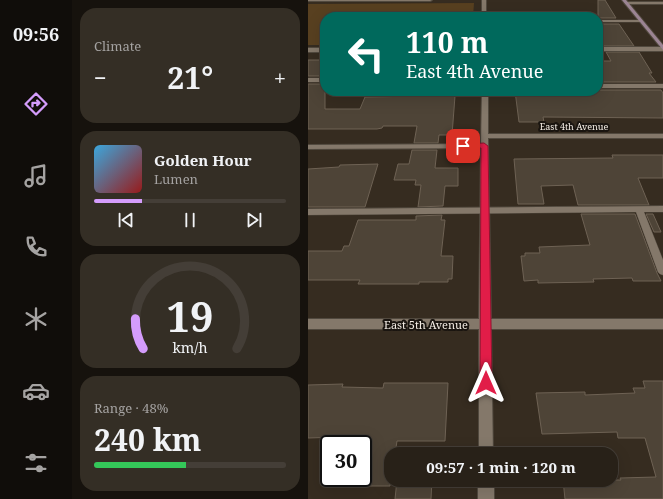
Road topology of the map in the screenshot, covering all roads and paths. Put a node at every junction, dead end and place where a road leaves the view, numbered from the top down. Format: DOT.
graph roads {
  1 [pos="308,0"];
  2 [pos="430,0"];
  3 [pos="484,0"];
  4 [pos="625,1"];
  5 [pos="663,3"];
  6 [pos="484,12"];
  7 [pos="603,21"];
  8 [pos="641,21"];
  9 [pos="603,49"];
  10 [pos="663,49"];
  11 [pos="308,50"];
  12 [pos="320,50"];
  13 [pos="308,80"];
  14 [pos="320,80"];
  15 [pos="603,86"];
  16 [pos="663,86"];
  17 [pos="485,96"];
  18 [pos="663,136"];
  19 [pos="484,141"];
  20 [pos="308,147"];
  21 [pos="663,209"];
  22 [pos="639,210"];
  23 [pos="484,211"];
  24 [pos="308,212"];
  25 [pos="663,272"];
  26 [pos="308,324"];
  27 [pos="486,324"];
  28 [pos="663,324"];
  29 [pos="486,447"];
  30 [pos="486,487"];
  31 [pos="486,499"];
  1 -- 2 [label="street"];
  3 -- 6 [label="street"];
  4 -- 5 [label="street"];
  4 -- 8 [label="main road"];
  7 -- 8 [label="lane"];
  8 -- 10 [label="main road"];
  9 -- 10 [label="street"];
  11 -- 12 [label="street"];
  13 -- 14 [label="lane"];
  15 -- 16 [label="lane"];
  17 -- 19 [label="street"];
  18 -- 19 [label="street, East 4th Avenue"];
  19 -- 20 [label="street, East 4th Avenue"];
  19 -- 23 [label="street"];
  21 -- 22 [label="lane"];
  22 -- 23 [label="lane"];
  22 -- 25 [label="lane"];
  23 -- 24 [label="lane"];
  23 -- 27 [label="street"];
  26 -- 27 [label="street, East 5th Avenue"];
  27 -- 28 [label="street, East 5th Avenue"];
  27 -- 29 [label="street"];
  30 -- 31 [label="street"];
}
